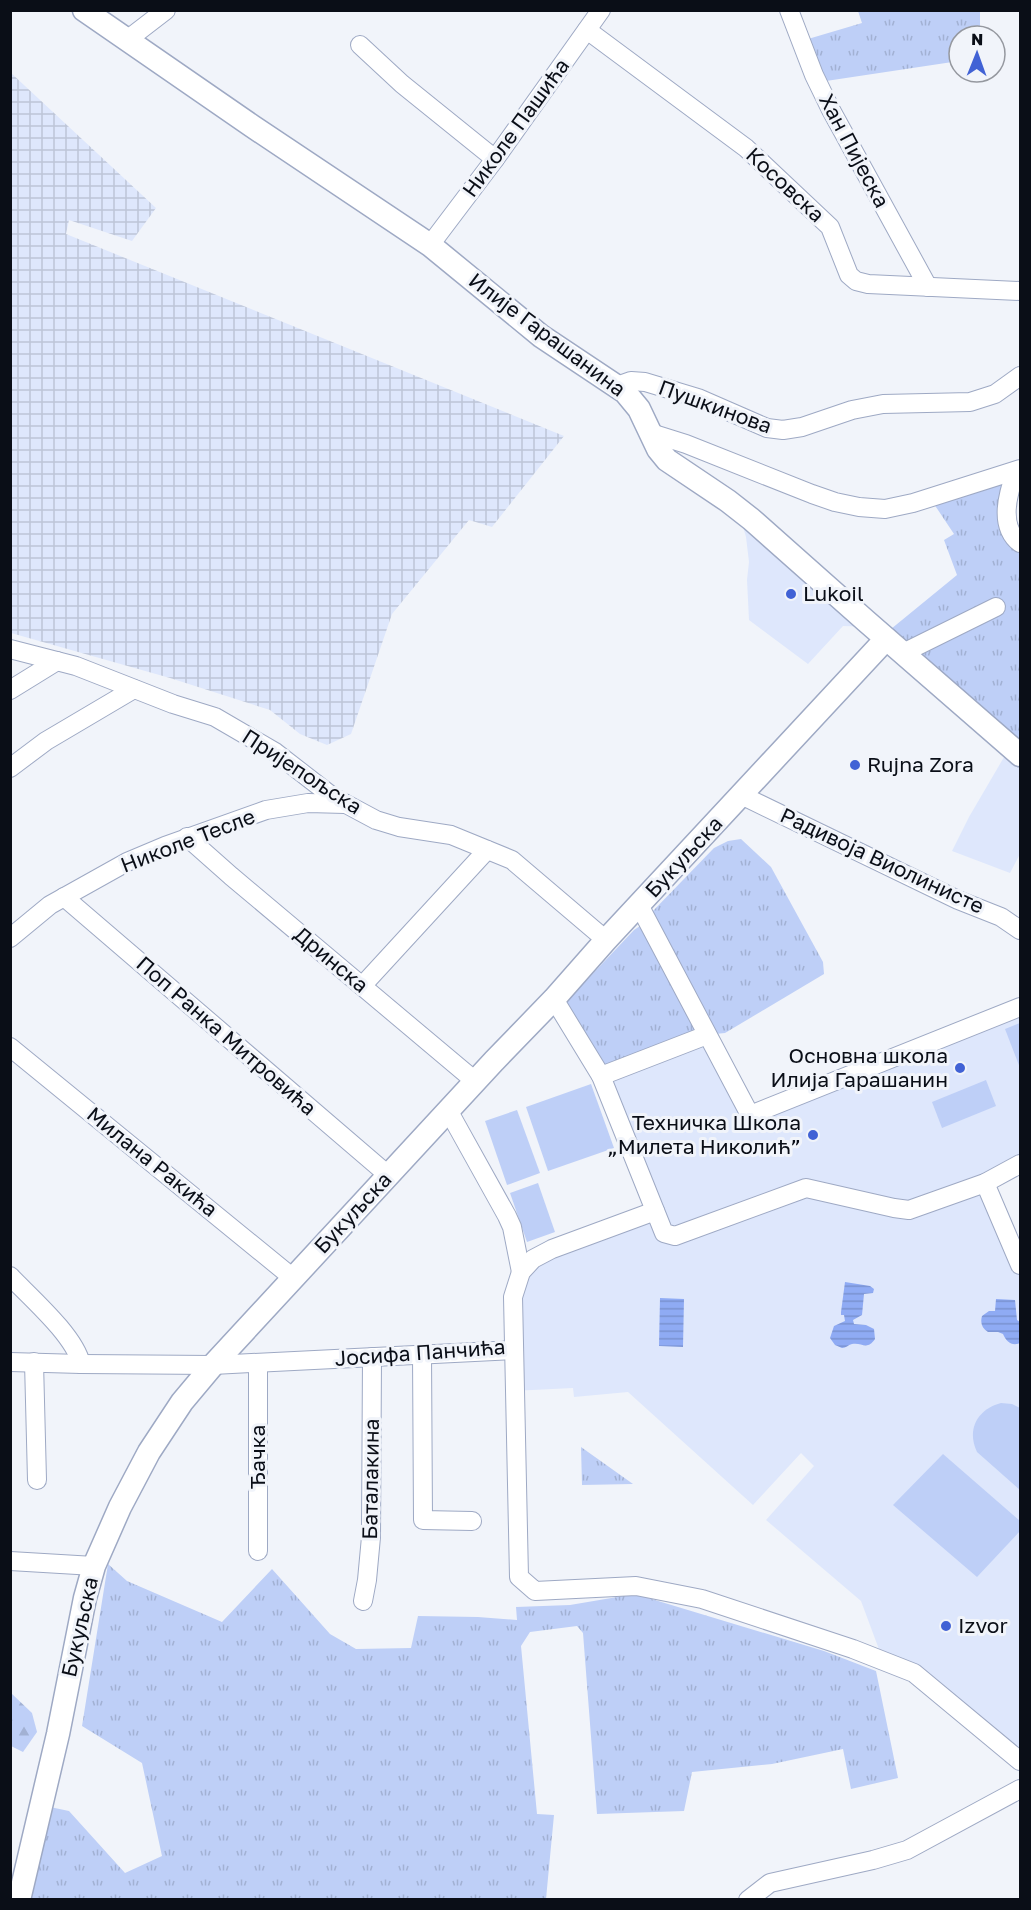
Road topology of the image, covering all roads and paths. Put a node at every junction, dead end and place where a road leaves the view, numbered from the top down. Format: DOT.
graph roads {
  1 [pos="84,10"];
  2 [pos="166,10"];
  3 [pos="601,10"];
  4 [pos="789,10"];
  5 [pos="587,30"];
  6 [pos="127,40"];
  7 [pos="360,45"];
  8 [pos="495,159"];
  9 [pos="430,245"];
  10 [pos="928,287"];
  11 [pos="1020,291"];
  12 [pos="1020,376"];
  13 [pos="617,386"];
  14 [pos="651,433"];
  15 [pos="1018,470"];
  16 [pos="1020,543"];
  17 [pos="996,608"];
  18 [pos="895,646"];
  19 [pos="10,649"];
  20 [pos="57,661"];
  21 [pos="134,688"];
  22 [pos="10,690"];
  23 [pos="1020,755"];
  24 [pos="10,768"];
  25 [pos="741,795"];
  26 [pos="349,805"];
  27 [pos="187,837"];
  28 [pos="487,850"];
  29 [pos="64,897"];
  30 [pos="639,905"];
  31 [pos="1020,930"];
  32 [pos="10,938"];
  33 [pos="606,940"];
  34 [pos="362,986"];
  35 [pos="554,999"];
  36 [pos="1020,1007"];
  37 [pos="707,1035"];
  38 [pos="10,1047"];
  39 [pos="601,1076"];
  40 [pos="475,1081"];
  41 [pos="448,1110"];
  42 [pos="1020,1164"];
  43 [pos="388,1175"];
  44 [pos="985,1183"];
  45 [pos="655,1211"];
  46 [pos="1020,1265"];
  47 [pos="521,1272"];
  48 [pos="10,1276"];
  49 [pos="293,1278"];
  50 [pos="514,1350"];
  51 [pos="422,1354"];
  52 [pos="372,1357"];
  53 [pos="10,1362"];
  54 [pos="34,1362"];
  55 [pos="258,1363"];
  56 [pos="81,1364"];
  57 [pos="213,1365"];
  58 [pos="37,1480"];
  59 [pos="472,1521"];
  60 [pos="258,1551"];
  61 [pos="10,1561"];
  62 [pos="94,1566"];
  63 [pos="363,1600"];
  64 [pos="1020,1761"];
  65 [pos="1020,1789"];
  66 [pos="19,1899"];
  67 [pos="748,1899"];
  1 -- 6 [label="main road, Илије Гарашанина"];
  2 -- 6 [label="street"];
  3 -- 5 [label="street, Николе Пашића"];
  4 -- 10 [label="street, Хан Пијеска"];
  5 -- 8 [label="street, Николе Пашића"];
  5 -- 10 [label="street, Косовска"];
  6 -- 9 [label="main road, Илије Гарашанина"];
  7 -- 8 [label="street"];
  8 -- 9 [label="street, Николе Пашића"];
  9 -- 13 [label="main road, Илије Гарашанина"];
  10 -- 11 [label="street, Косовска"];
  12 -- 13 [label="street, Пушкинова"];
  13 -- 14 [label="main road, Илије Гарашанина"];
  14 -- 15 [label="street"];
  14 -- 18 [label="main road, Илије Гарашанина"];
  15 -- 16 [label="street"];
  17 -- 18 [label="street"];
  18 -- 23 [label="main road, Илије Гарашанина"];
  18 -- 25 [label="main road, Букуљска"];
  19 -- 20 [label="street, Пријепољска"];
  20 -- 21 [label="street, Пријепољска"];
  20 -- 22 [label="street"];
  21 -- 24 [label="street"];
  21 -- 26 [label="street, Пријепољска"];
  25 -- 30 [label="main road, Букуљска"];
  25 -- 31 [label="street, Радивоја Виолинисте"];
  26 -- 27 [label="street, Николе Тесле"];
  26 -- 28 [label="street, Пријепољска"];
  27 -- 29 [label="street, Николе Тесле"];
  27 -- 34 [label="street, Дринска"];
  28 -- 33 [label="street, Пријепољска"];
  28 -- 34 [label="street"];
  29 -- 32 [label="street, Николе Тесле"];
  29 -- 43 [label="street, Поп Ранка Митровића"];
  30 -- 33 [label="main road, Букуљска"];
  30 -- 37 [label="street"];
  33 -- 35 [label="main road, Букуљска"];
  34 -- 40 [label="street, Дринска"];
  35 -- 39 [label="street"];
  35 -- 40 [label="main road, Букуљска"];
  36 -- 37 [label="street"];
  37 -- 39 [label="street"];
  38 -- 49 [label="street, Милана Ракића"];
  39 -- 45 [label="street"];
  40 -- 41 [label="main road, Букуљска"];
  41 -- 43 [label="main road, Букуљска"];
  41 -- 47 [label="street"];
  42 -- 44 [label="street"];
  43 -- 49 [label="main road, Букуљска"];
  44 -- 45 [label="street"];
  44 -- 46 [label="street"];
  45 -- 47 [label="street"];
  47 -- 50 [label="street, Јосифа Панчића"];
  48 -- 56 [label="street"];
  49 -- 57 [label="main road, Букуљска"];
  50 -- 51 [label="street, Јосифа Панчића"];
  50 -- 64 [label="street"];
  51 -- 52 [label="street, Јосифа Панчића"];
  51 -- 59 [label="street"];
  52 -- 55 [label="street, Јосифа Панчића"];
  52 -- 63 [label="street, Баталакина"];
  53 -- 54 [label="street, Јосифа Панчића"];
  54 -- 56 [label="street, Јосифа Панчића"];
  54 -- 58 [label="street"];
  55 -- 57 [label="street, Јосифа Панчића"];
  55 -- 60 [label="street, Ђачка"];
  56 -- 57 [label="street, Јосифа Панчића"];
  57 -- 62 [label="main road, Букуљска"];
  61 -- 62 [label="street"];
  62 -- 66 [label="main road, Букуљска"];
  65 -- 67 [label="street"];
}
